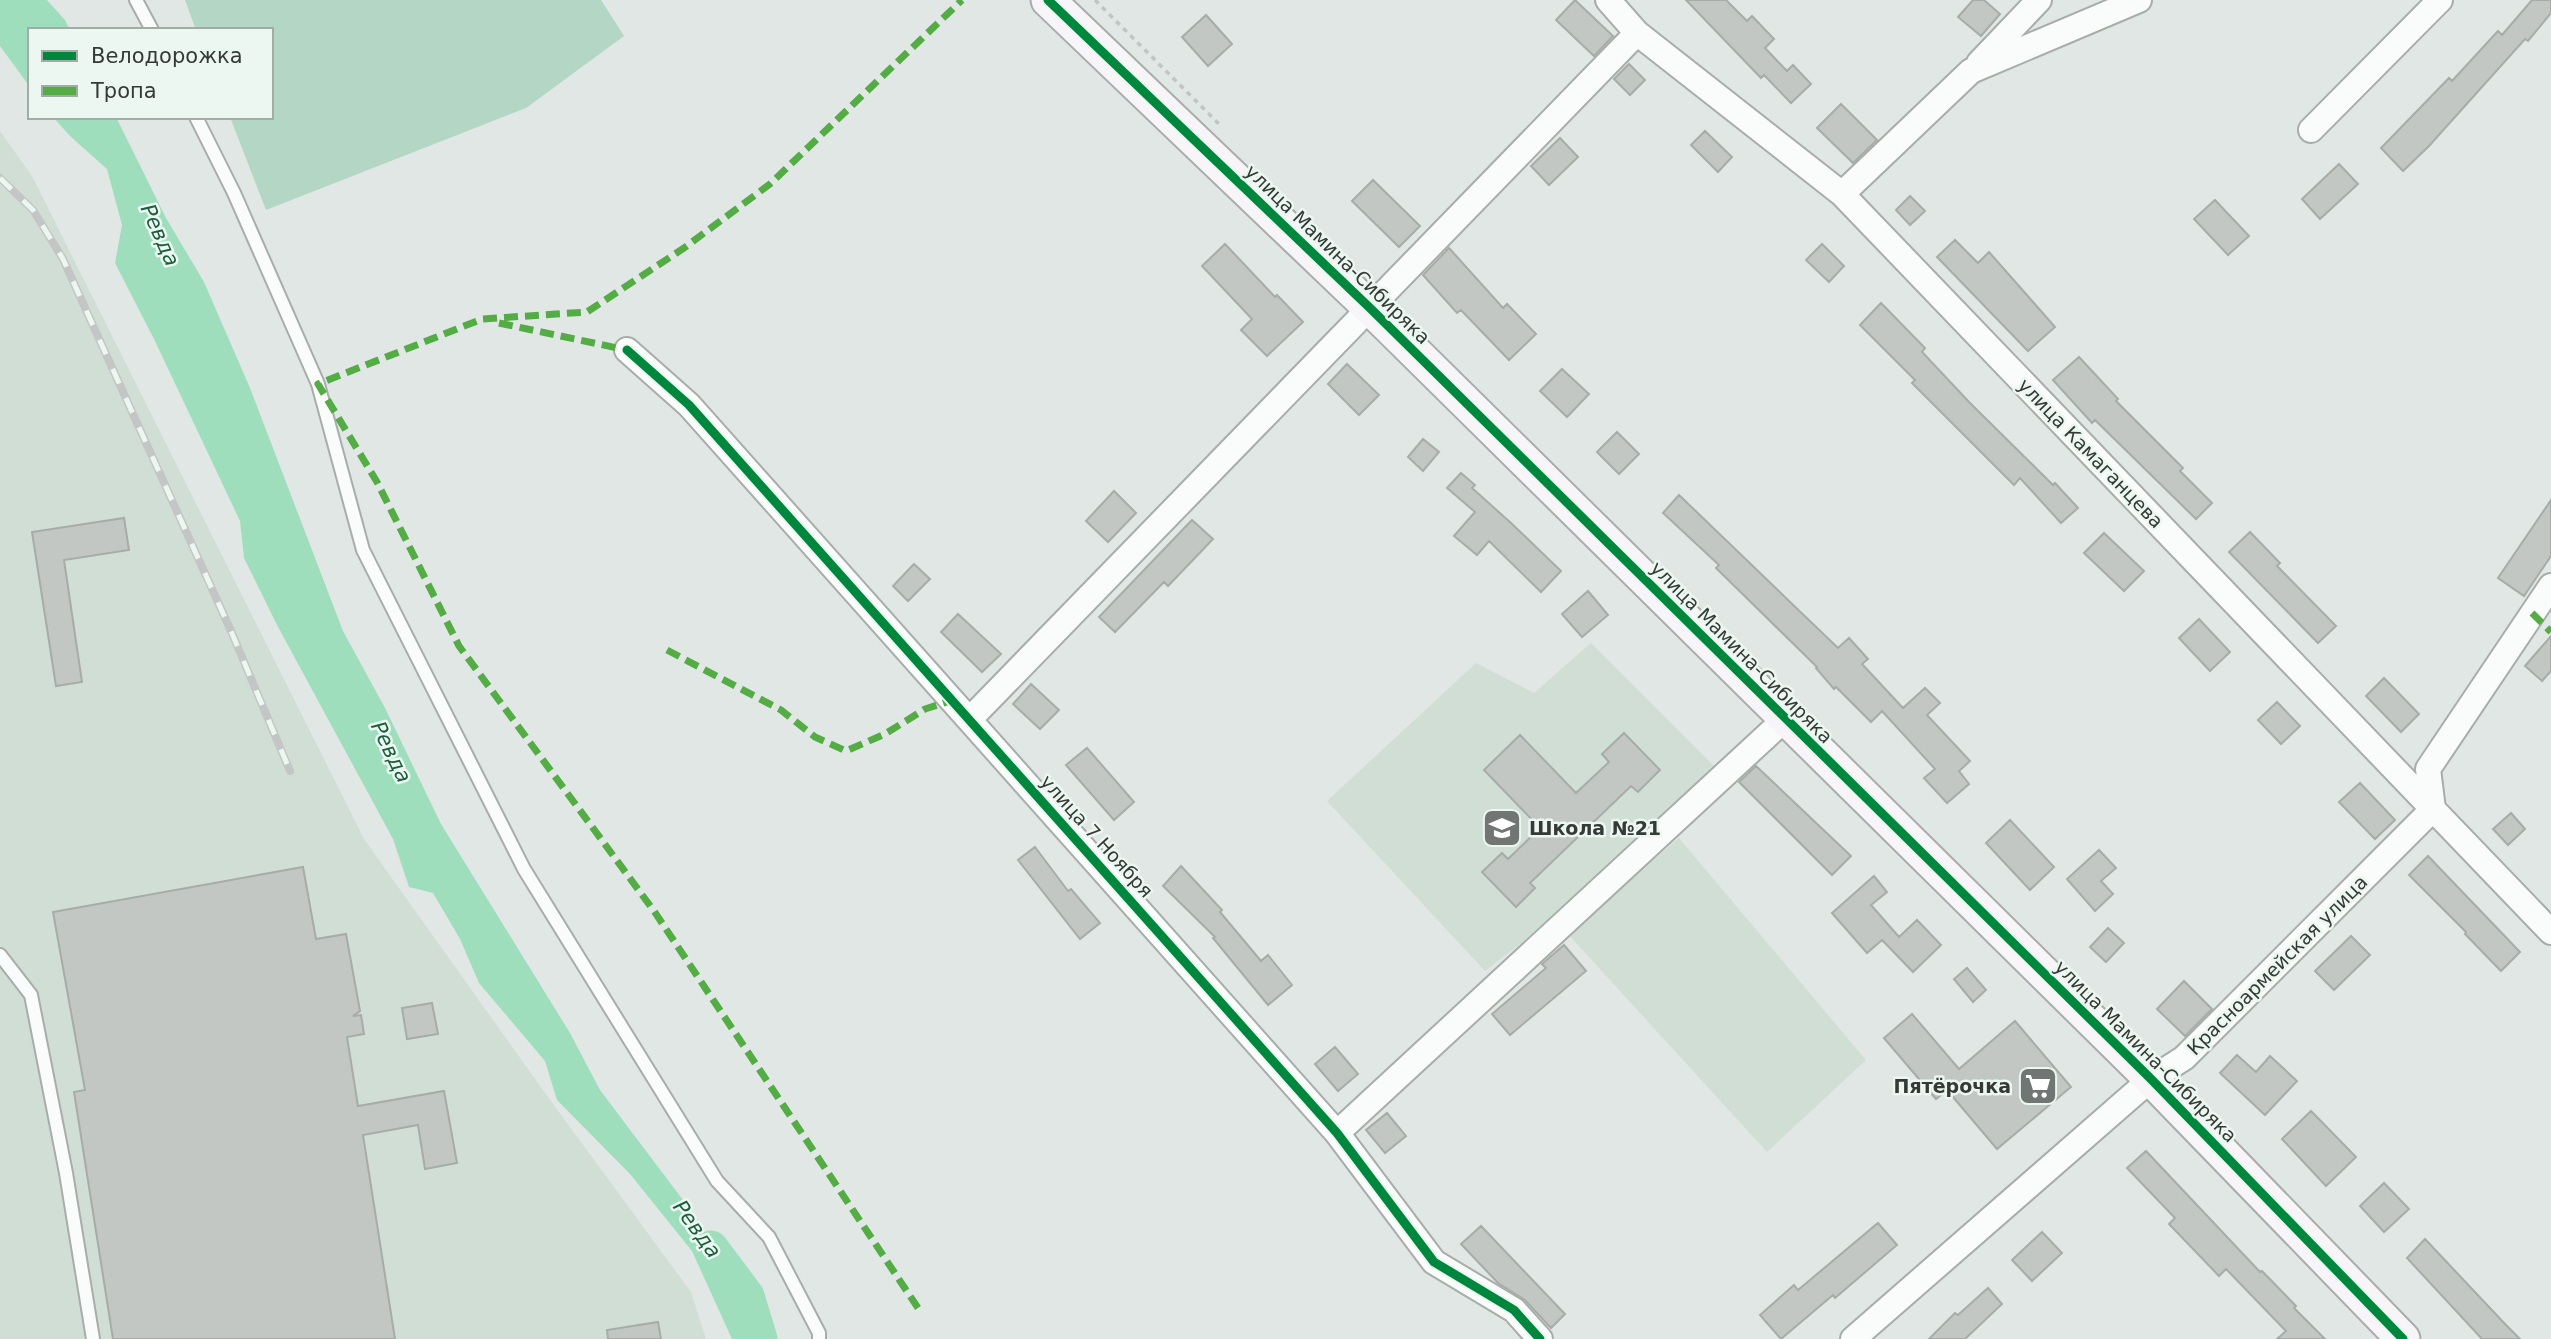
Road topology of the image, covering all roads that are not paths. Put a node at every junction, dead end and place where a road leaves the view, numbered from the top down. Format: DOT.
graph roads {
  1 [pos="136,0"];
  2 [pos="1048,0"];
  3 [pos="1608,0"];
  4 [pos="2039,0"];
  5 [pos="2139,0"];
  6 [pos="2440,0"];
  7 [pos="151,28"];
  8 [pos="1637,33"];
  9 [pos="1971,71"];
  10 [pos="197,119"];
  11 [pos="2311,130"];
  12 [pos="1842,194"];
  13 [pos="1371,309"];
  14 [pos="627,350"];
  15 [pos="2551,586"];
  16 [pos="970,719"];
  17 [pos="1785,719"];
  18 [pos="2433,809"];
  19 [pos="2551,932"];
  20 [pos="0,955"];
  21 [pos="2151,1079"];
  22 [pos="1337,1133"];
  23 [pos="93,1339"];
  24 [pos="819,1339"];
  25 [pos="1541,1339"];
  26 [pos="1853,1339"];
  27 [pos="2403,1339"];
  1 -- 7 [label="lane"];
  2 -- 13 [label="street, улица Мамина-Сибиряка"];
  3 -- 8 [label="street, улица Камаганцева"];
  4 -- 9 [label="street"];
  5 -- 9 [label="street"];
  6 -- 11 [label="street"];
  8 -- 12 [label="street, улица Камаганцева"];
  8 -- 13 [label="street"];
  9 -- 12 [label="street"];
  10 -- 24 [label="lane"];
  12 -- 18 [label="street, улица Камаганцева"];
  13 -- 16 [label="street"];
  13 -- 17 [label="street, улица Мамина-Сибиряка"];
  14 -- 16 [label="street, улица 7 Ноября"];
  15 -- 18 [label="street"];
  16 -- 22 [label="street, улица 7 Ноября"];
  17 -- 21 [label="street, улица Мамина-Сибиряка"];
  17 -- 22 [label="street"];
  18 -- 19 [label="street, улица Камаганцева"];
  18 -- 21 [label="street, Красноармейская улица"];
  20 -- 23 [label="lane"];
  21 -- 26 [label="street, Красноармейская улица"];
  21 -- 27 [label="street, улица Мамина-Сибиряка"];
  22 -- 25 [label="street, улица 7 Ноября"];
}
